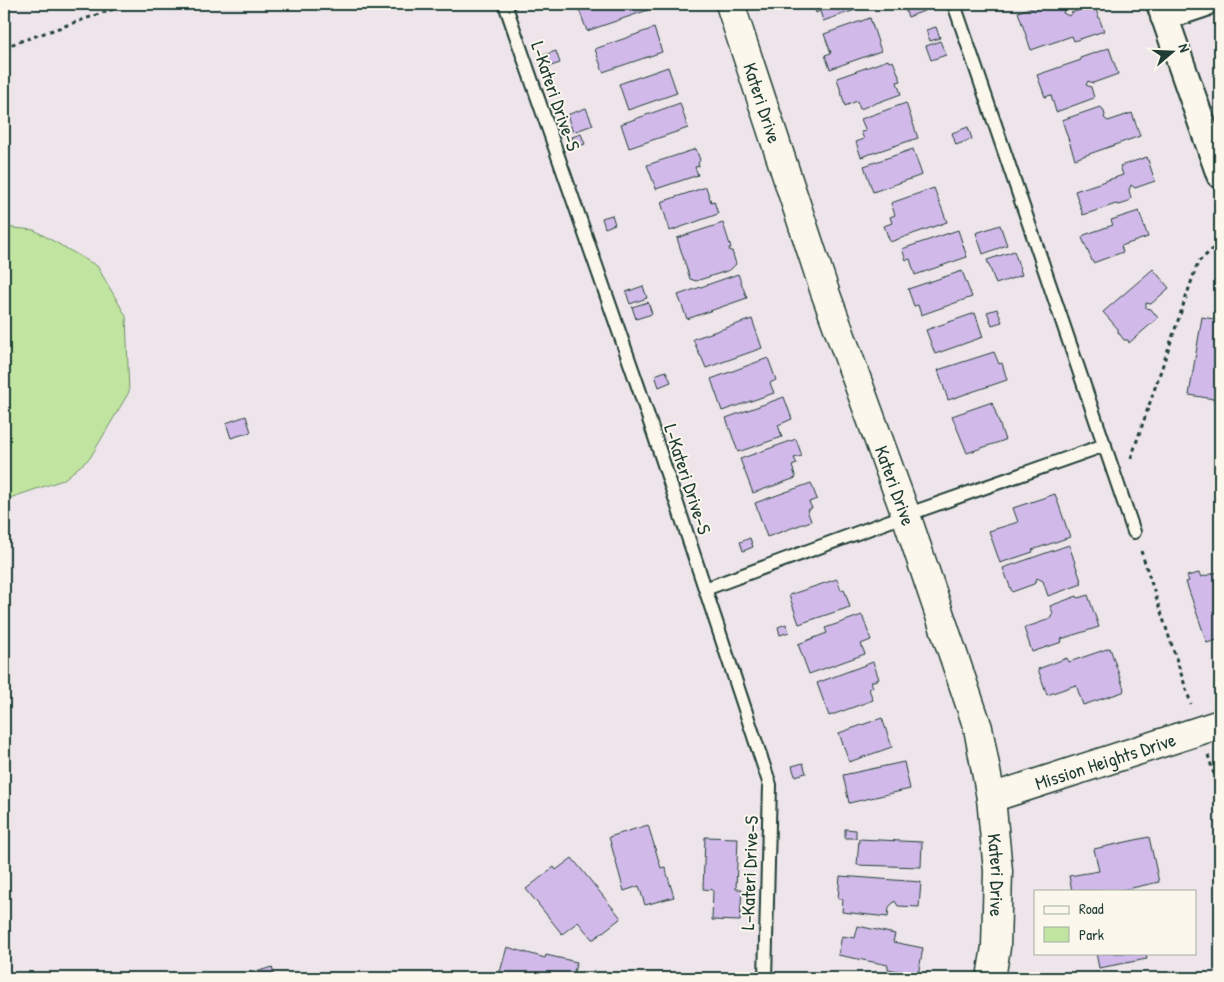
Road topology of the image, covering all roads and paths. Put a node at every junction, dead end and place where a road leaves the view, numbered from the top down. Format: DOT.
graph roads {
  1 [pos="128,4"];
  2 [pos="504,4"];
  3 [pos="730,4"];
  4 [pos="954,4"];
  5 [pos="1203,4"];
  6 [pos="1162,10"];
  7 [pos="4,47"];
  8 [pos="1220,176"];
  9 [pos="1220,243"];
  10 [pos="1105,445"];
  11 [pos="1113,468"];
  12 [pos="906,515"];
  13 [pos="1134,532"];
  14 [pos="705,589"];
  15 [pos="1210,727"];
  16 [pos="1220,793"];
  17 [pos="991,798"];
  18 [pos="765,978"];
  19 [pos="991,978"];
  1 -- 7 [label="path"];
  2 -- 14 [label="lane, L-Kateri Drive-S"];
  3 -- 12 [label="street, Kateri Drive"];
  4 -- 10 [label="lane"];
  5 -- 6 [label="street"];
  6 -- 8 [label="street"];
  9 -- 11 [label="path"];
  10 -- 11 [label="lane"];
  10 -- 12 [label="lane"];
  11 -- 13 [label="lane"];
  12 -- 14 [label="lane"];
  12 -- 17 [label="street, Kateri Drive"];
  13 -- 15 [label="path"];
  14 -- 18 [label="lane, L-Kateri Drive-S"];
  15 -- 16 [label="path"];
  15 -- 17 [label="street, Mission Heights Drive"];
  17 -- 19 [label="street, Kateri Drive"];
}
